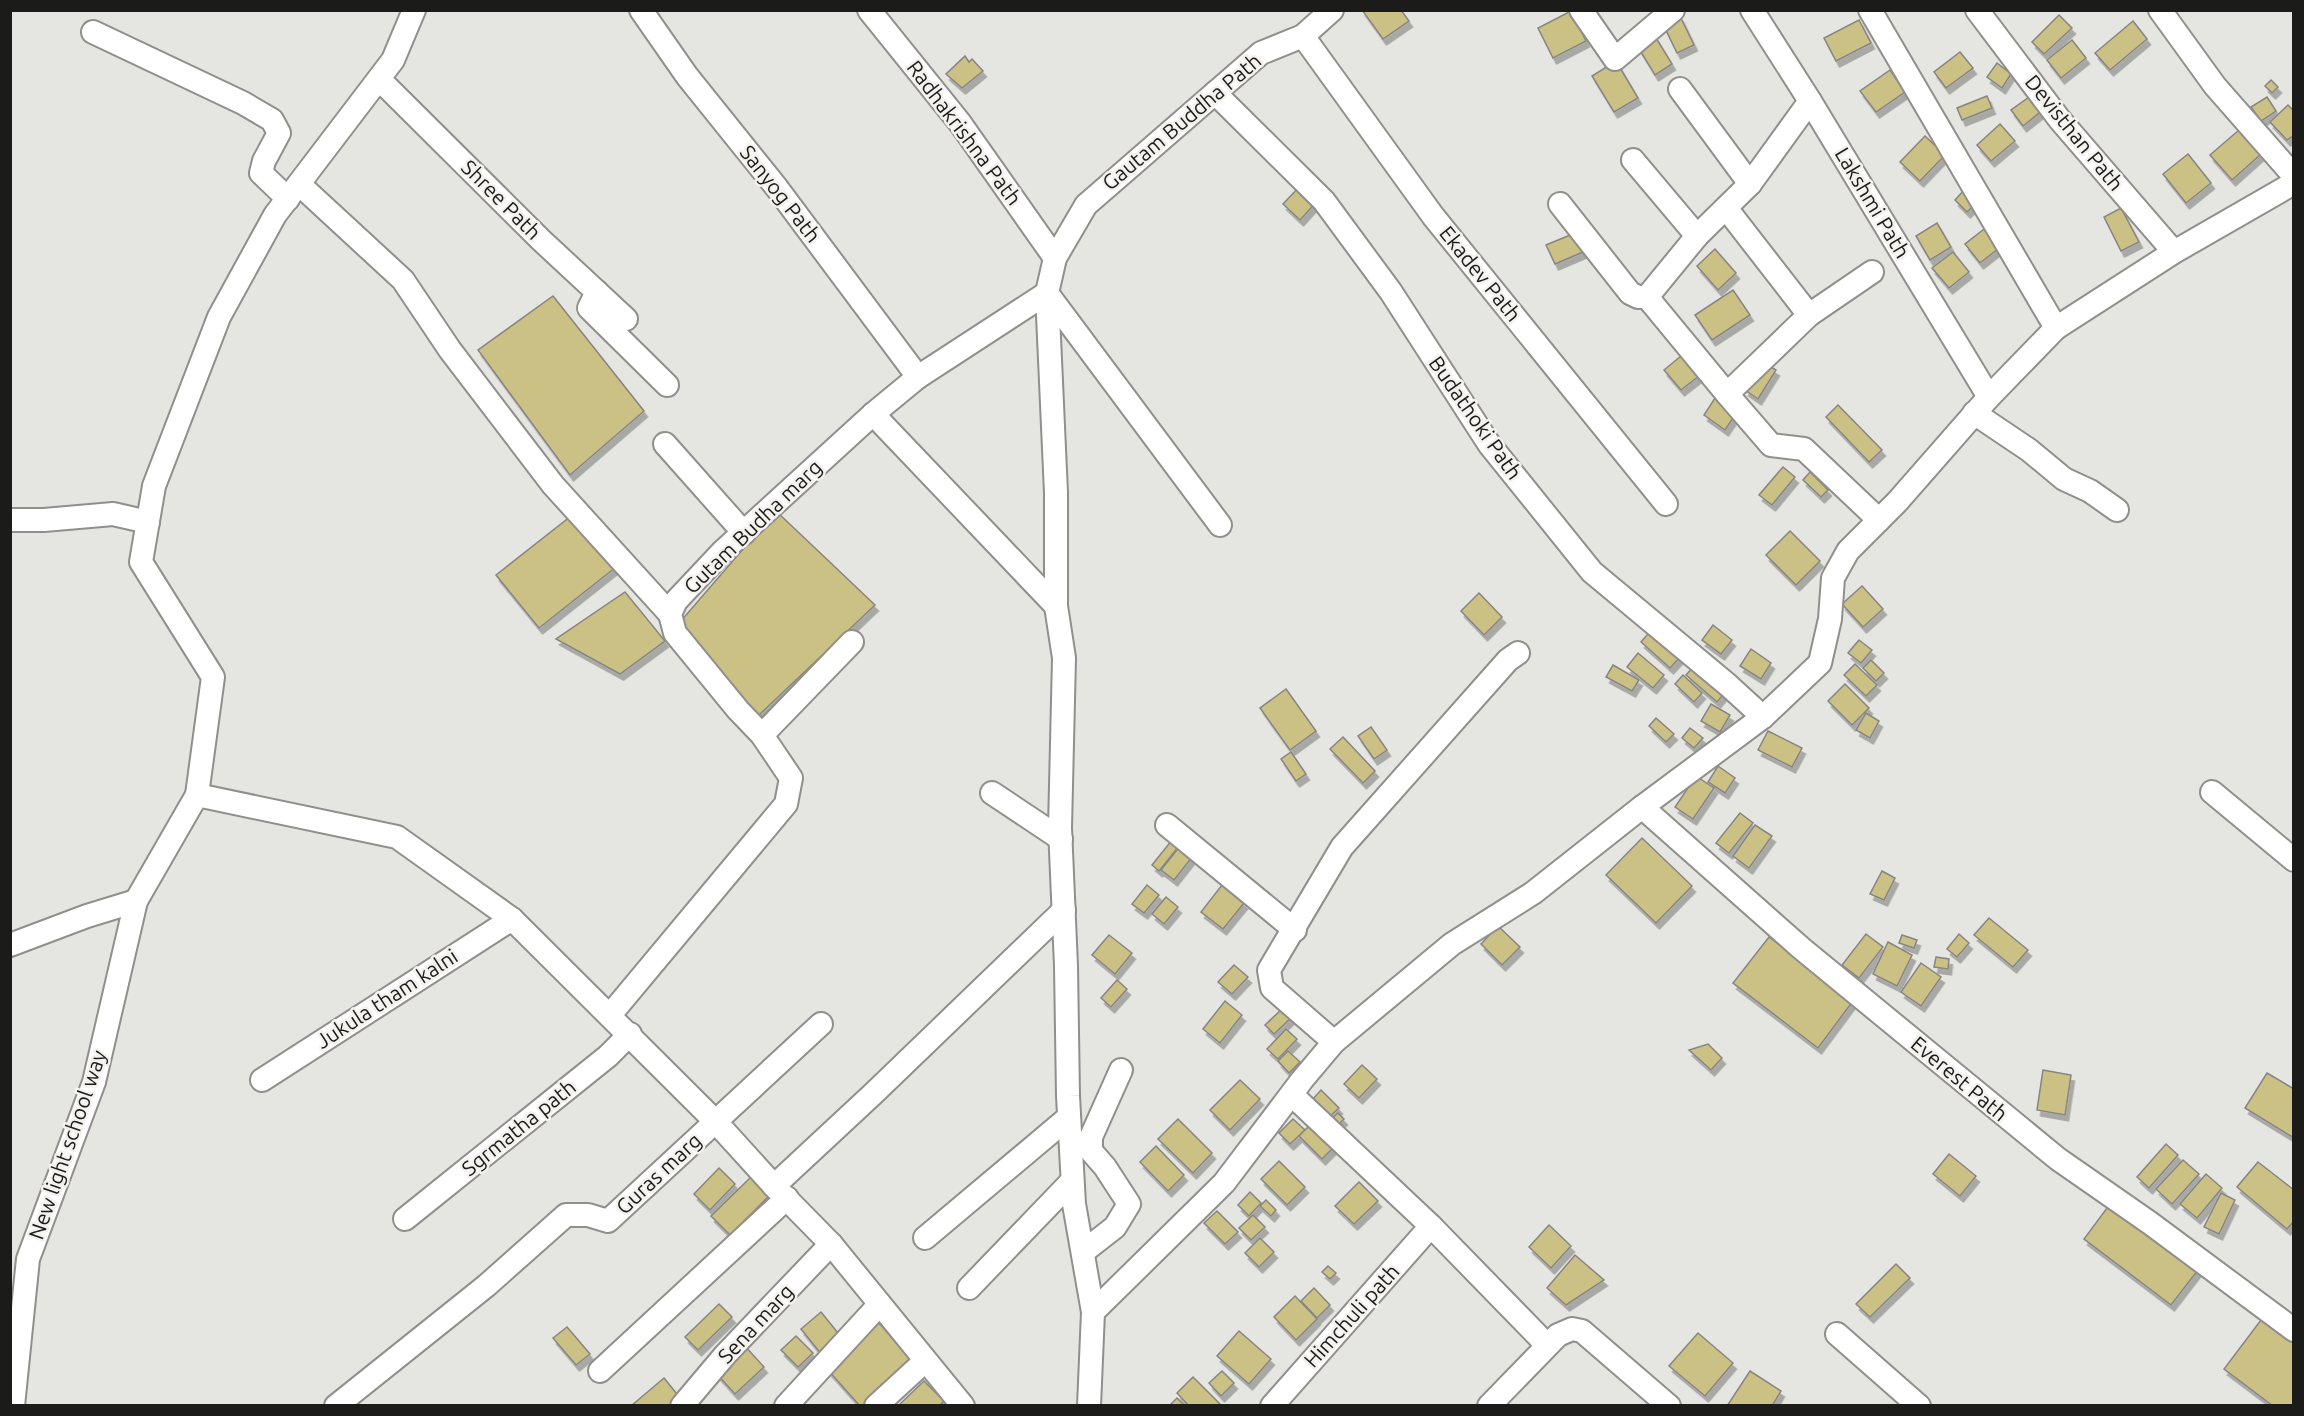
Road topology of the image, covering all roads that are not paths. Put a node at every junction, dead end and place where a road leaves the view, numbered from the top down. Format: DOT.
graph roads {
  1 [pos="414,10"];
  2 [pos="641,10"];
  3 [pos="869,10"];
  4 [pos="1332,10"];
  5 [pos="1581,10"];
  6 [pos="1673,10"];
  7 [pos="1752,10"];
  8 [pos="1870,10"];
  9 [pos="1977,10"];
  10 [pos="2160,10"];
  11 [pos="93,32"];
  12 [pos="1303,36"];
  13 [pos="379,79"];
  14 [pos="1680,89"];
  15 [pos="1215,93"];
  16 [pos="1810,101"];
  17 [pos="1633,160"];
  18 [pos="2294,176"];
  19 [pos="2294,183"];
  20 [pos="1750,184"];
  21 [pos="293,192"];
  22 [pos="1560,204"];
  23 [pos="1726,208"];
  24 [pos="1696,236"];
  25 [pos="2174,252"];
  26 [pos="1055,258"];
  27 [pos="1872,272"];
  28 [pos="597,292"];
  29 [pos="1047,293"];
  30 [pos="1647,297"];
  31 [pos="1809,315"];
  32 [pos="626,319"];
  33 [pos="2056,328"];
  34 [pos="918,377"];
  35 [pos="667,385"];
  36 [pos="1727,394"];
  37 [pos="1982,405"];
  38 [pos="873,414"];
  39 [pos="665,444"];
  40 [pos="1666,504"];
  41 [pos="2117,510"];
  42 [pos="10,520"];
  43 [pos="1879,520"];
  44 [pos="148,522"];
  45 [pos="1220,525"];
  46 [pos="744,533"];
  47 [pos="1056,606"];
  48 [pos="670,614"];
  49 [pos="852,642"];
  50 [pos="1518,653"];
  51 [pos="1763,717"];
  52 [pos="762,735"];
  53 [pos="992,792"];
  54 [pos="2212,792"];
  55 [pos="196,795"];
  56 [pos="1642,807"];
  57 [pos="1167,825"];
  58 [pos="1061,839"];
  59 [pos="2294,860"];
  60 [pos="136,902"];
  61 [pos="1064,910"];
  62 [pos="512,919"];
  63 [pos="1295,930"];
  64 [pos="10,945"];
  65 [pos="610,1015"];
  66 [pos="822,1024"];
  67 [pos="630,1034"];
  68 [pos="1334,1042"];
  69 [pos="1121,1070"];
  70 [pos="262,1080"];
  71 [pos="1292,1095"];
  72 [pos="1069,1117"];
  73 [pos="715,1121"];
  74 [pos="1072,1181"];
  75 [pos="780,1192"];
  76 [pos="405,1219"];
  77 [pos="1431,1226"];
  78 [pos="925,1238"];
  79 [pos="831,1244"];
  80 [pos="1083,1252"];
  81 [pos="969,1288"];
  82 [pos="879,1305"];
  83 [pos="1093,1312"];
  84 [pos="2294,1330"];
  85 [pos="1837,1334"];
  86 [pos="1547,1345"];
  87 [pos="925,1361"];
  88 [pos="600,1371"];
  89 [pos="13,1392"];
  90 [pos="1660,1403"];
  91 [pos="336,1406"];
  92 [pos="682,1406"];
  93 [pos="786,1406"];
  94 [pos="876,1406"];
  95 [pos="963,1406"];
  96 [pos="1089,1406"];
  97 [pos="1272,1406"];
  98 [pos="1489,1406"];
  99 [pos="1919,1406"];
  1 -- 13 [label="street"];
  2 -- 34 [label="street, Sanyog Path"];
  3 -- 26 [label="street, Radhakrishna Path"];
  4 -- 12 [label="street, Gautam Buddha Path"];
  5 -- 6 [label="street"];
  7 -- 16 [label="street, Lakshmi Path"];
  8 -- 33 [label="street"];
  9 -- 25 [label="street, Devisthan Path"];
  10 -- 18 [label="street"];
  11 -- 21 [label="street"];
  12 -- 15 [label="street, Gautam Buddha Path"];
  12 -- 40 [label="street, Ekadev Path"];
  13 -- 21 [label="street"];
  13 -- 28 [label="street, Shree Path"];
  14 -- 20 [label="street"];
  15 -- 26 [label="street, Gautam Buddha Path"];
  15 -- 51 [label="street, Budathoki Path"];
  16 -- 20 [label="street"];
  16 -- 37 [label="street, Lakshmi Path"];
  17 -- 24 [label="street"];
  19 -- 25 [label="street"];
  20 -- 23 [label="street"];
  21 -- 44 [label="street"];
  21 -- 48 [label="street"];
  22 -- 30 [label="street"];
  23 -- 24 [label="street"];
  23 -- 31 [label="street"];
  24 -- 30 [label="street"];
  25 -- 33 [label="street"];
  26 -- 29 [label="street"];
  27 -- 31 [label="street"];
  28 -- 32 [label="street, Shree Path"];
  28 -- 35 [label="street"];
  29 -- 34 [label="street, Gutam Budha marg"];
  29 -- 45 [label="street"];
  29 -- 47 [label="street"];
  30 -- 36 [label="street"];
  31 -- 36 [label="street"];
  33 -- 37 [label="street"];
  34 -- 38 [label="street, Gutam Budha marg"];
  36 -- 43 [label="street"];
  37 -- 41 [label="street"];
  37 -- 43 [label="street"];
  38 -- 46 [label="street, Gutam Budha marg"];
  38 -- 47 [label="street"];
  39 -- 46 [label="street"];
  42 -- 44 [label="street"];
  43 -- 51 [label="street"];
  44 -- 55 [label="street"];
  46 -- 48 [label="street, Gutam Budha marg"];
  47 -- 58 [label="street"];
  48 -- 52 [label="street, Gutam Budha marg"];
  49 -- 52 [label="street"];
  50 -- 63 [label="street"];
  51 -- 56 [label="street"];
  52 -- 65 [label="street, Gutam Budha marg"];
  53 -- 58 [label="street"];
  54 -- 59 [label="street"];
  55 -- 60 [label="street, New light school way"];
  55 -- 62 [label="street"];
  56 -- 68 [label="street"];
  56 -- 84 [label="street, Everest Path"];
  57 -- 63 [label="street"];
  58 -- 61 [label="street"];
  60 -- 64 [label="street"];
  60 -- 89 [label="street, New light school way"];
  61 -- 72 [label="street"];
  61 -- 75 [label="street"];
  62 -- 65 [label="street"];
  62 -- 70 [label="street, Jukula tham kalni"];
  63 -- 68 [label="street"];
  65 -- 67 [label="street"];
  66 -- 73 [label="street"];
  67 -- 73 [label="street"];
  67 -- 76 [label="street, Sgrmatha path"];
  68 -- 71 [label="street"];
  69 -- 80 [label="street"];
  71 -- 77 [label="street"];
  71 -- 83 [label="street"];
  72 -- 74 [label="street"];
  72 -- 78 [label="street"];
  73 -- 75 [label="street"];
  73 -- 91 [label="street, Guras marg"];
  74 -- 80 [label="street"];
  74 -- 81 [label="street"];
  75 -- 79 [label="street"];
  75 -- 88 [label="street"];
  77 -- 86 [label="street"];
  77 -- 97 [label="street, Himchuli path"];
  79 -- 82 [label="street"];
  79 -- 92 [label="street, Sena marg"];
  80 -- 83 [label="street"];
  82 -- 87 [label="street"];
  82 -- 93 [label="street"];
  83 -- 96 [label="street"];
  85 -- 99 [label="street"];
  86 -- 90 [label="street"];
  86 -- 98 [label="street"];
  87 -- 94 [label="street"];
  87 -- 95 [label="street"];
}
